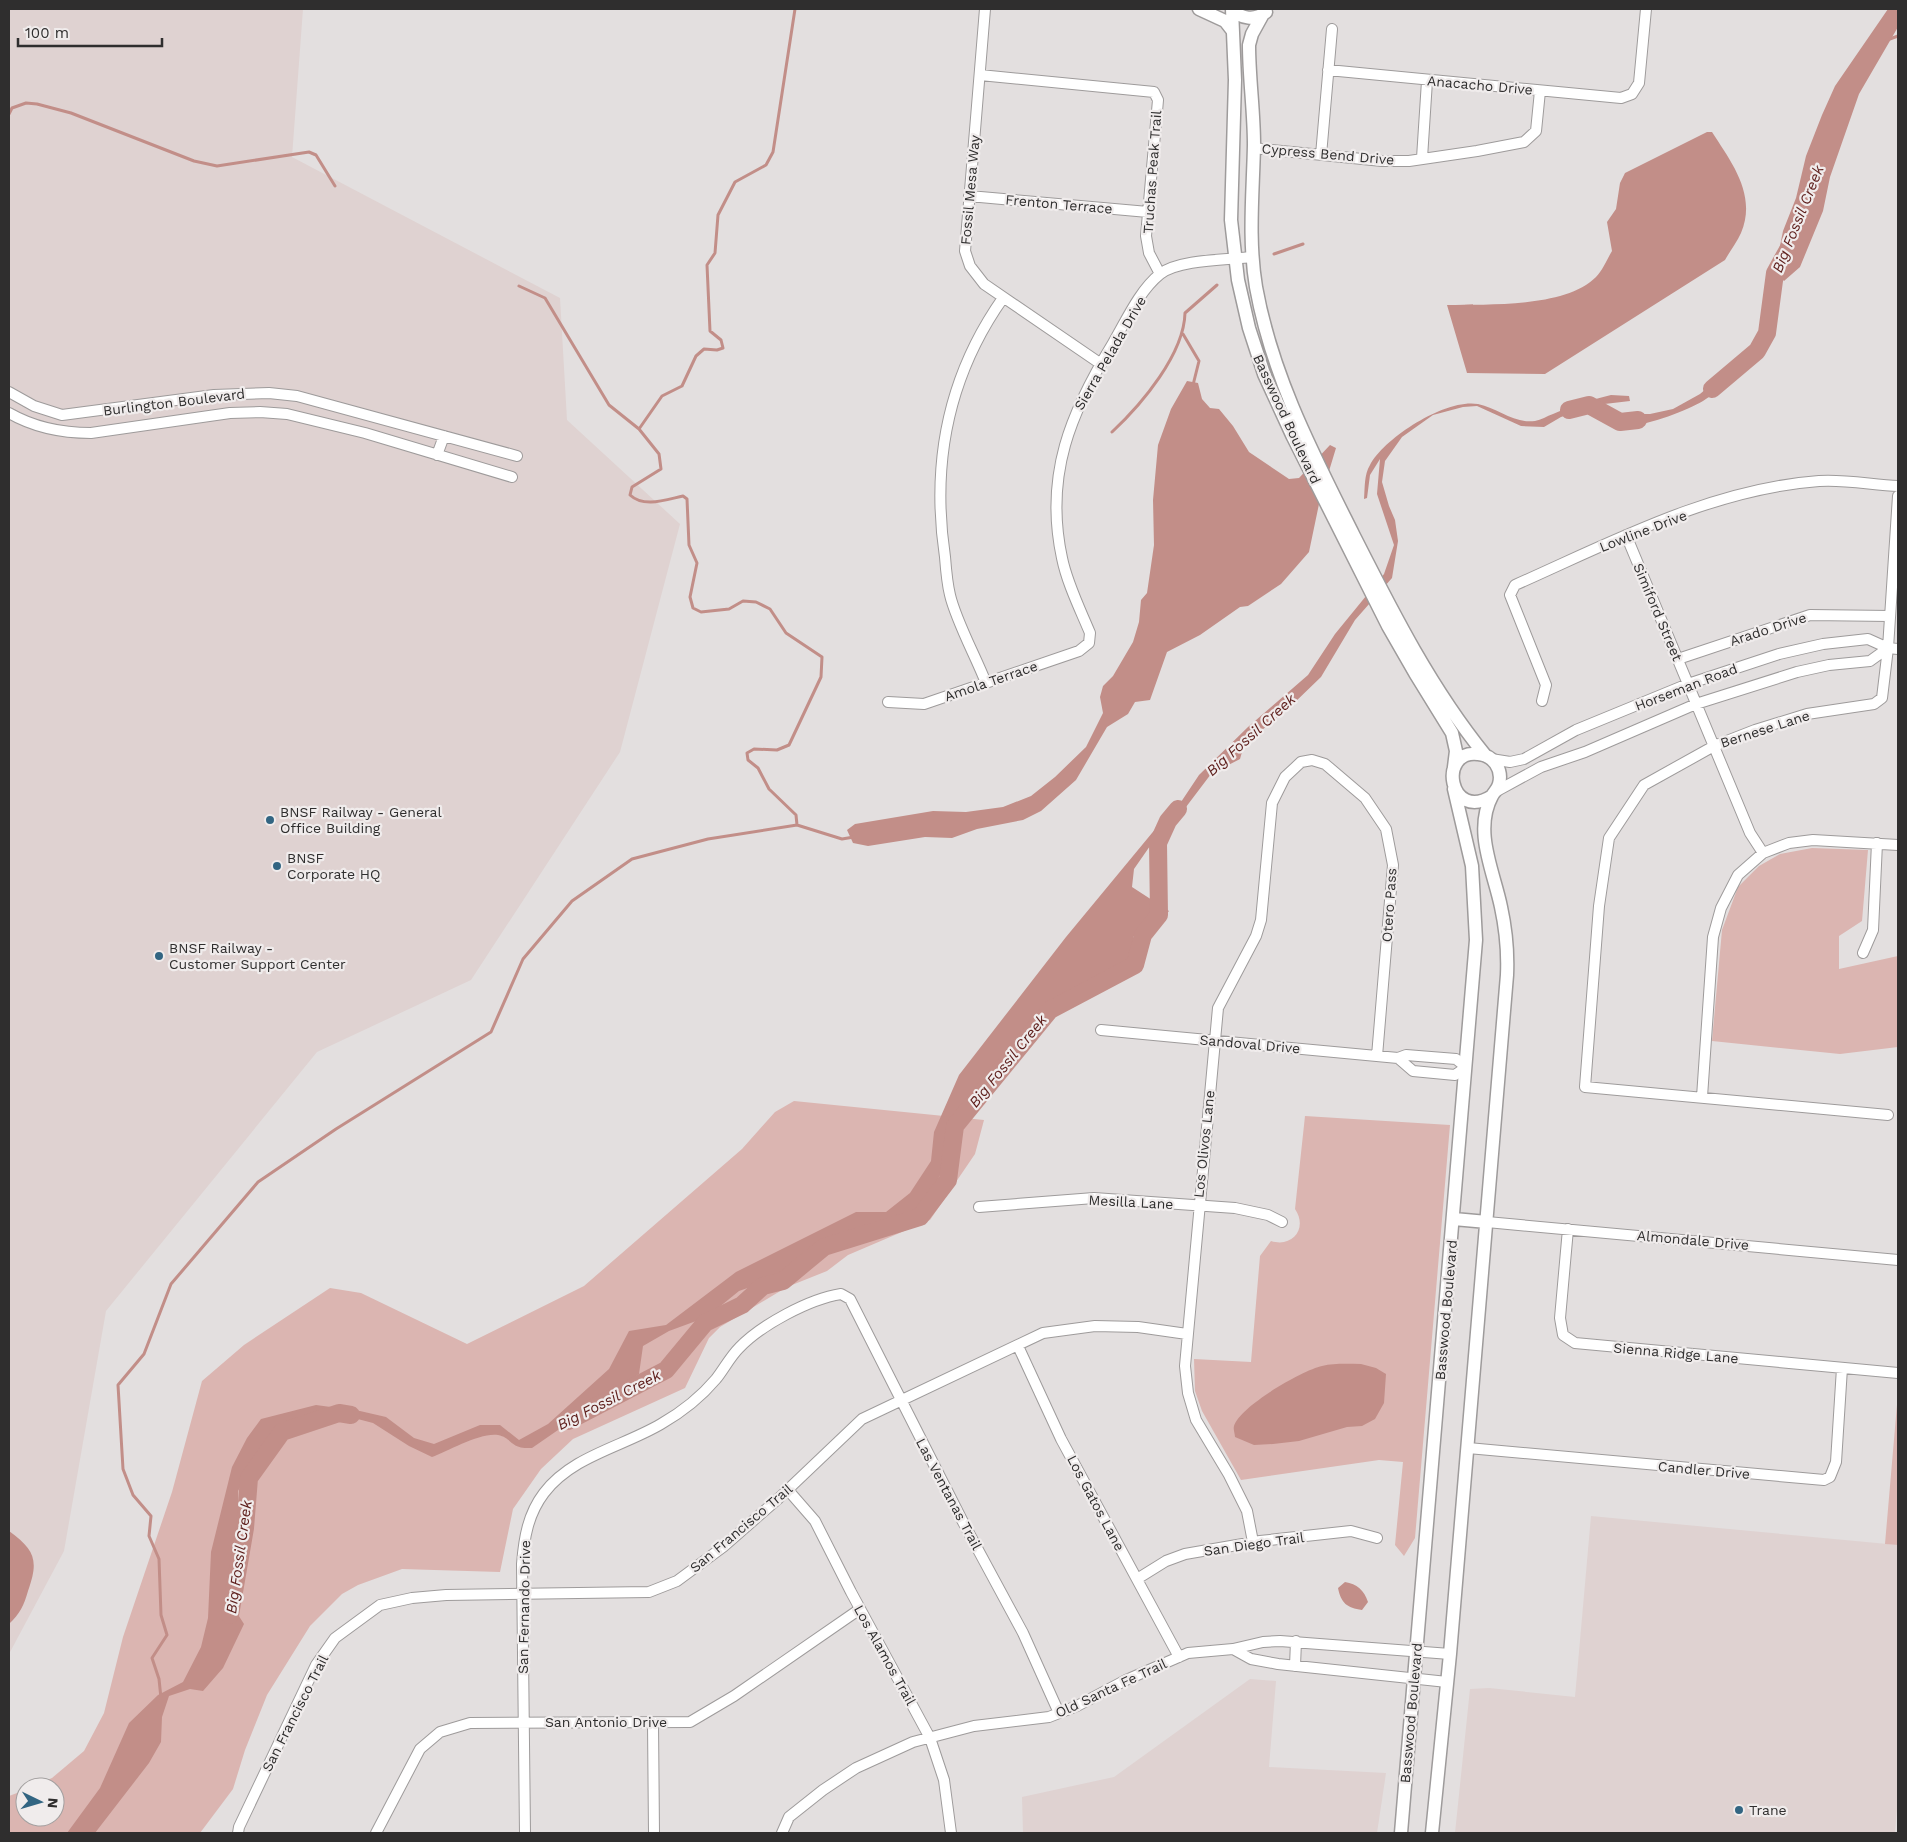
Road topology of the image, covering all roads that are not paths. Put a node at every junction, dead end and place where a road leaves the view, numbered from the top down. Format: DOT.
graph roads {
  1 [pos="985,9"];
  2 [pos="1199,9"];
  3 [pos="1232,9"];
  4 [pos="1646,9"];
  5 [pos="1266,12"];
  6 [pos="1232,30"];
  7 [pos="1332,30"];
  8 [pos="1328,70"];
  9 [pos="980,75"];
  10 [pos="1427,81"];
  11 [pos="1540,91"];
  12 [pos="1253,148"];
  13 [pos="1321,155"];
  14 [pos="1422,158"];
  15 [pos="969,196"];
  16 [pos="1148,212"];
  17 [pos="1252,257"];
  18 [pos="1235,259"];
  19 [pos="1160,274"];
  20 [pos="1004,298"];
  21 [pos="1101,364"];
  22 [pos="9,392"];
  23 [pos="179,401"];
  24 [pos="45,411"];
  25 [pos="9,414"];
  26 [pos="369,415"];
  27 [pos="184,419"];
  28 [pos="41,427"];
  29 [pos="365,433"];
  30 [pos="1298,435"];
  31 [pos="444,436"];
  32 [pos="437,455"];
  33 [pos="517,456"];
  34 [pos="512,477"];
  35 [pos="1898,486"];
  36 [pos="1898,496"];
  37 [pos="1626,535"];
  38 [pos="1890,616"];
  39 [pos="1392,622"];
  40 [pos="1089,643"];
  41 [pos="1893,649"];
  42 [pos="1678,659"];
  43 [pos="986,683"];
  44 [pos="1688,684"];
  45 [pos="1542,701"];
  46 [pos="888,702"];
  47 [pos="1696,704"];
  48 [pos="1714,746"];
  49 [pos="1488,757"];
  50 [pos="1312,760"];
  51 [pos="1454,767"];
  52 [pos="1454,788"];
  53 [pos="1494,794"];
  54 [pos="1877,843"];
  55 [pos="1898,845"];
  56 [pos="1763,853"];
  57 [pos="1862,953"];
  58 [pos="1101,1030"];
  59 [pos="1214,1041"];
  60 [pos="1377,1056"];
  61 [pos="1423,1056"];
  62 [pos="1398,1058"];
  63 [pos="1466,1067"];
  64 [pos="1422,1072"];
  65 [pos="1702,1098"];
  66 [pos="1888,1115"];
  67 [pos="1198,1206"];
  68 [pos="979,1207"];
  69 [pos="1454,1219"];
  70 [pos="1282,1222"];
  71 [pos="1488,1222"];
  72 [pos="1568,1229"];
  73 [pos="1898,1260"];
  74 [pos="825,1296"];
  75 [pos="1187,1334"];
  76 [pos="1018,1346"];
  77 [pos="1842,1368"];
  78 [pos="1898,1373"];
  79 [pos="900,1401"];
  80 [pos="1468,1448"];
  81 [pos="788,1490"];
  82 [pos="1377,1538"];
  83 [pos="1253,1542"];
  84 [pos="1137,1579"];
  85 [pos="522,1595"];
  86 [pos="860,1609"];
  87 [pos="1296,1641"];
  88 [pos="1260,1643"];
  89 [pos="1233,1649"];
  90 [pos="1417,1651"];
  91 [pos="1450,1654"];
  92 [pos="1179,1657"];
  93 [pos="1260,1661"];
  94 [pos="1295,1666"];
  95 [pos="1415,1677"];
  96 [pos="1447,1682"];
  97 [pos="1059,1713"];
  98 [pos="524,1722"];
  99 [pos="653,1723"];
  100 [pos="930,1738"];
  101 [pos="238,1833"];
  102 [pos="376,1833"];
  103 [pos="525,1833"];
  104 [pos="654,1833"];
  105 [pos="782,1833"];
  106 [pos="951,1833"];
  107 [pos="1400,1833"];
  108 [pos="1432,1833"];
  1 -- 9 [label="street, Fossil Mesa Way"];
  2 -- 6 [label="main road"];
  3 -- 5 [label="main road"];
  3 -- 6 [label="main road, Basswood Boulevard"];
  4 -- 11 [label="street, Anacacho Drive"];
  5 -- 12 [label="main road, Basswood Boulevard"];
  6 -- 18 [label="main road, Basswood Boulevard"];
  7 -- 8 [label="street"];
  8 -- 10 [label="street, Anacacho Drive"];
  8 -- 13 [label="street"];
  9 -- 15 [label="street, Fossil Mesa Way"];
  9 -- 16 [label="street, Truchas Peak Trail"];
  10 -- 11 [label="street, Anacacho Drive"];
  10 -- 14 [label="street"];
  11 -- 14 [label="street, Cypress Bend Drive"];
  12 -- 13 [label="street, Cypress Bend Drive"];
  12 -- 17 [label="main road, Basswood Boulevard"];
  13 -- 14 [label="street, Cypress Bend Drive"];
  15 -- 16 [label="street, Frenton Terrace"];
  15 -- 20 [label="street, Fossil Mesa Way"];
  16 -- 19 [label="street, Truchas Peak Trail"];
  17 -- 18 [label="street, Sierra Pelada Drive"];
  17 -- 30 [label="main road, Basswood Boulevard"];
  18 -- 19 [label="street, Sierra Pelada Drive"];
  18 -- 30 [label="main road, Basswood Boulevard"];
  19 -- 21 [label="street, Sierra Pelada Drive"];
  20 -- 21 [label="street, Fossil Mesa Way"];
  20 -- 43 [label="street"];
  21 -- 40 [label="street, Sierra Pelada Drive"];
  22 -- 24 [label="street, Burlington Boulevard"];
  23 -- 24 [label="street, Burlington Boulevard"];
  23 -- 26 [label="street, Burlington Boulevard"];
  23 -- 27 [label="street"];
  24 -- 28 [label="street"];
  25 -- 28 [label="street, Burlington Boulevard"];
  26 -- 29 [label="street"];
  26 -- 31 [label="street, Burlington Boulevard"];
  27 -- 28 [label="street, Burlington Boulevard"];
  27 -- 29 [label="street, Burlington Boulevard"];
  29 -- 32 [label="street, Burlington Boulevard"];
  30 -- 39 [label="main road, Basswood Boulevard"];
  31 -- 32 [label="street"];
  31 -- 33 [label="street, Burlington Boulevard"];
  32 -- 34 [label="street, Burlington Boulevard"];
  35 -- 37 [label="street, Lowline Drive"];
  36 -- 38 [label="street, Bernese Lane"];
  37 -- 42 [label="street, Simiford Street"];
  37 -- 45 [label="street, Lowline Drive"];
  38 -- 41 [label="street, Bernese Lane"];
  38 -- 42 [label="street, Arado Drive"];
  39 -- 49 [label="main road, Basswood Boulevard"];
  39 -- 51 [label="main road, Basswood Boulevard"];
  40 -- 43 [label="street, Amola Terrace"];
  41 -- 44 [label="street, Horseman Road"];
  41 -- 47 [label="street, Horseman Road"];
  41 -- 48 [label="street, Bernese Lane"];
  42 -- 44 [label="street, Simiford Street"];
  43 -- 46 [label="street, Amola Terrace"];
  44 -- 47 [label="street, Simiford Street"];
  44 -- 49 [label="street, Horseman Road"];
  47 -- 48 [label="street, Simiford Street"];
  47 -- 53 [label="street, Horseman Road"];
  48 -- 56 [label="street, Simiford Street"];
  48 -- 65 [label="street, Bernese Lane"];
  49 -- 51 [label="main road"];
  49 -- 53 [label="main road"];
  50 -- 59 [label="street, Los Olivos Lane"];
  50 -- 60 [label="street, Otero Pass"];
  51 -- 52 [label="main road"];
  52 -- 53 [label="main road"];
  52 -- 63 [label="main road, Basswood Boulevard"];
  53 -- 71 [label="main road"];
  54 -- 55 [label="street"];
  54 -- 56 [label="street"];
  54 -- 57 [label="street"];
  56 -- 65 [label="street"];
  58 -- 59 [label="street, Sandoval Drive"];
  59 -- 60 [label="street, Sandoval Drive"];
  59 -- 67 [label="street, Los Olivos Lane"];
  60 -- 62 [label="street, Sandoval Drive"];
  61 -- 62 [label="street, Sandoval Drive"];
  61 -- 63 [label="street, Sandoval Drive"];
  61 -- 64 [label="street"];
  62 -- 64 [label="street, Sandoval Drive"];
  63 -- 64 [label="street, Sandoval Drive"];
  63 -- 69 [label="main road, Basswood Boulevard"];
  65 -- 66 [label="street"];
  67 -- 68 [label="street, Mesilla Lane"];
  67 -- 70 [label="street, Mesilla Lane"];
  67 -- 75 [label="street, Los Olivos Lane"];
  69 -- 71 [label="main road"];
  69 -- 90 [label="main road, Basswood Boulevard"];
  71 -- 72 [label="street, Almondale Drive"];
  71 -- 80 [label="main road"];
  72 -- 73 [label="street, Almondale Drive"];
  72 -- 77 [label="street, Sienna Ridge Lane"];
  74 -- 79 [label="street, Las Ventanas Trail"];
  74 -- 85 [label="street, San Fernando Drive"];
  75 -- 76 [label="street, San Francisco Trail"];
  75 -- 83 [label="street, Los Olivos Lane"];
  76 -- 79 [label="street, San Francisco Trail"];
  76 -- 84 [label="street, Los Gatos Lane"];
  77 -- 78 [label="street, Sienna Ridge Lane"];
  77 -- 80 [label="street, Candler Drive"];
  79 -- 81 [label="street, San Francisco Trail"];
  79 -- 97 [label="street, Las Ventanas Trail"];
  80 -- 91 [label="main road"];
  81 -- 85 [label="street, San Francisco Trail"];
  81 -- 86 [label="street, Los Alamos Trail"];
  82 -- 83 [label="street, San Diego Trail"];
  83 -- 84 [label="street, San Diego Trail"];
  84 -- 92 [label="street, Los Gatos Lane"];
  85 -- 98 [label="street, San Fernando Drive"];
  85 -- 101 [label="street, San Francisco Trail"];
  86 -- 99 [label="street, San Antonio Drive"];
  86 -- 100 [label="street, Los Alamos Trail"];
  87 -- 88 [label="street, Old Santa Fe Trail"];
  87 -- 90 [label="street, Old Santa Fe Trail"];
  87 -- 94 [label="street"];
  88 -- 89 [label="street, Old Santa Fe Trail"];
  88 -- 93 [label="street"];
  89 -- 92 [label="street, Old Santa Fe Trail"];
  89 -- 93 [label="street, Old Santa Fe Trail"];
  90 -- 91 [label="street, Old Santa Fe Trail"];
  90 -- 95 [label="main road, Basswood Boulevard"];
  91 -- 96 [label="main road"];
  92 -- 97 [label="street, Old Santa Fe Trail"];
  93 -- 94 [label="street, Old Santa Fe Trail"];
  94 -- 95 [label="street, Old Santa Fe Trail"];
  95 -- 96 [label="street, Old Santa Fe Trail"];
  95 -- 107 [label="main road, Basswood Boulevard"];
  96 -- 108 [label="main road"];
  97 -- 100 [label="street, Old Santa Fe Trail"];
  98 -- 99 [label="street, San Antonio Drive"];
  98 -- 102 [label="street, San Antonio Drive"];
  98 -- 103 [label="street, San Fernando Drive"];
  99 -- 104 [label="street"];
  100 -- 105 [label="street, Old Santa Fe Trail"];
  100 -- 106 [label="street, Los Alamos Trail"];
}
